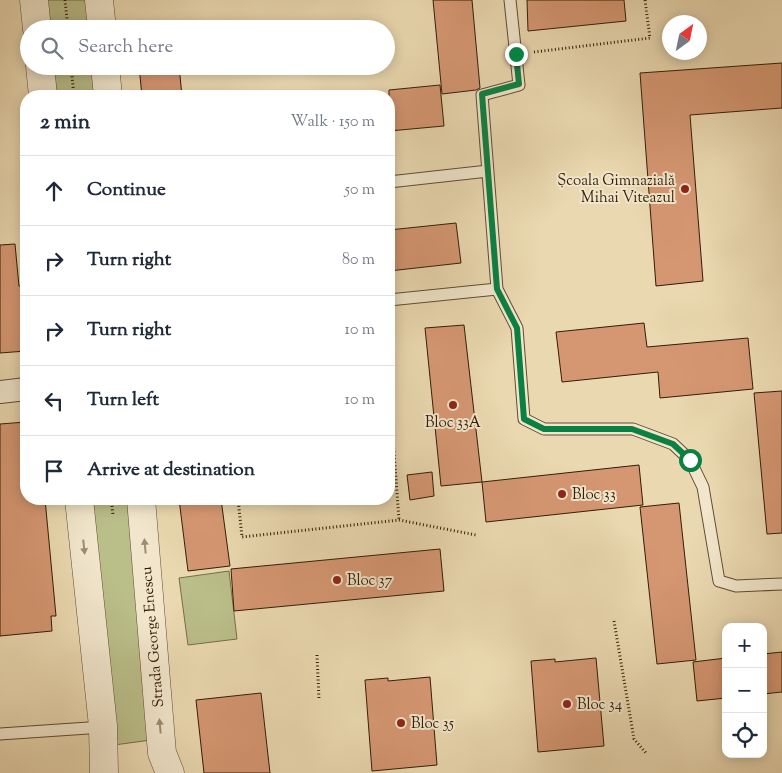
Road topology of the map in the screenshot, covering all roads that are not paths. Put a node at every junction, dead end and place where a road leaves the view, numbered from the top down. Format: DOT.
graph roads {
  1 [pos="34,0"];
  2 [pos="100,0"];
  3 [pos="510,0"];
  4 [pos="36,20"];
  5 [pos="101,20"];
  6 [pos="41,75"];
  7 [pos="106,75"];
  8 [pos="42,90"];
  9 [pos="107,90"];
  10 [pos="488,172"];
  11 [pos="395,181"];
  12 [pos="497,289"];
  13 [pos="395,299"];
  14 [pos="20,390"];
  15 [pos="0,392"];
  16 [pos="80,505"];
  17 [pos="141,505"];
  18 [pos="782,584"];
  19 [pos="103,726"];
  20 [pos="0,734"];
  21 [pos="104,773"];
  22 [pos="170,773"];
  1 -- 4 [label="street"];
  2 -- 5 [label="street"];
  3 -- 10 [label="lane"];
  6 -- 8 [label="street"];
  7 -- 9 [label="street"];
  10 -- 11 [label="lane"];
  10 -- 12 [label="lane"];
  12 -- 13 [label="lane"];
  12 -- 18 [label="lane"];
  14 -- 15 [label="street"];
  16 -- 19 [label="street, one-way"];
  22 -- 17 [label="street, Strada George Enescu, one-way"];
  19 -- 20 [label="lane"];
  19 -- 21 [label="street"];
}
